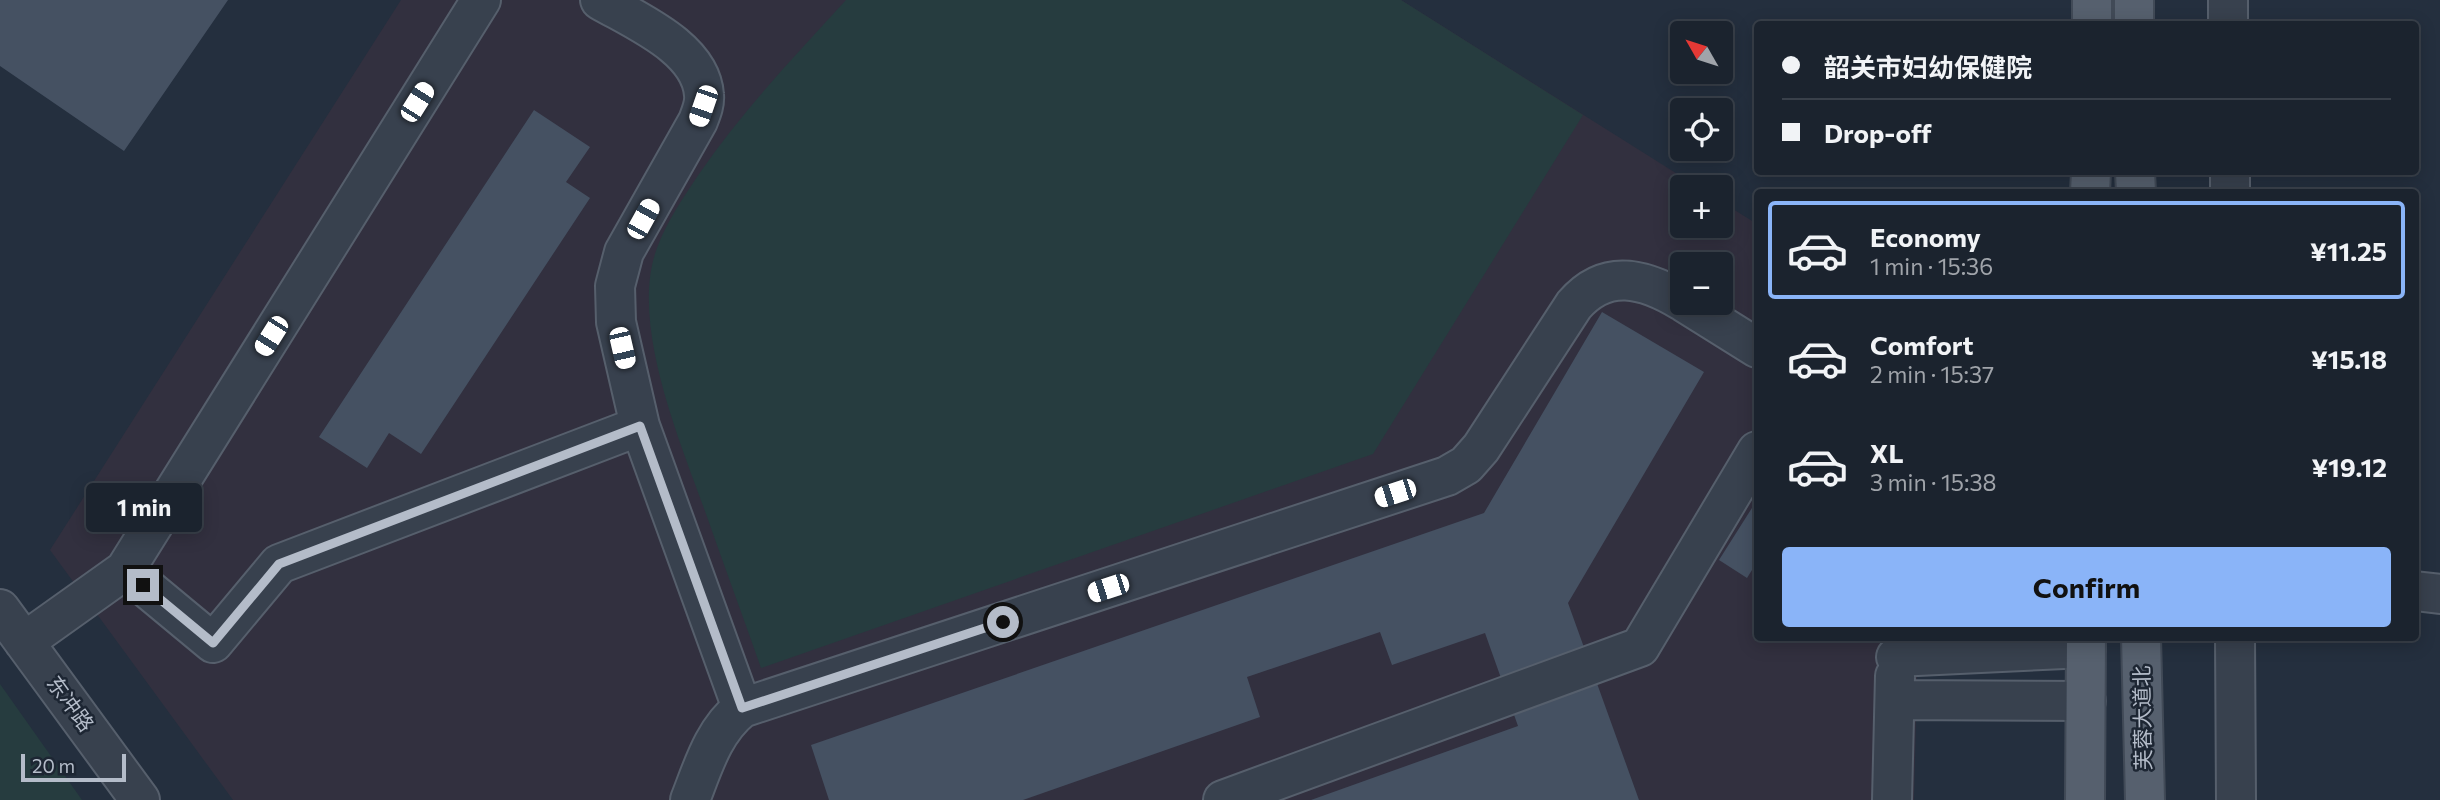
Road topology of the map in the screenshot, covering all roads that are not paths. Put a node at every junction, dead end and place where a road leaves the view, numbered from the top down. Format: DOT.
graph roads {
  1 [pos="481,0"];
  2 [pos="600,0"];
  3 [pos="2092,0"];
  4 [pos="2134,0"];
  5 [pos="2228,0"];
  6 [pos="2092,21"];
  7 [pos="2134,21"];
  8 [pos="2228,21"];
  9 [pos="1670,297"];
  10 [pos="1704,315"];
  11 [pos="1754,346"];
  12 [pos="640,426"];
  13 [pos="1754,456"];
  14 [pos="125,570"];
  15 [pos="2419,591"];
  16 [pos="2440,594"];
  17 [pos="0,609"];
  18 [pos="2141,641"];
  19 [pos="2235,641"];
  20 [pos="24,642"];
  21 [pos="2086,642"];
  22 [pos="1896,647"];
  23 [pos="1895,700"];
  24 [pos="2085,701"];
  25 [pos="742,708"];
  26 [pos="140,800"];
  27 [pos="690,800"];
  28 [pos="1223,800"];
  29 [pos="1892,800"];
  30 [pos="2085,800"];
  31 [pos="2145,800"];
  32 [pos="2236,800"];
  1 -- 14 [label="street"];
  2 -- 12 [label="street"];
  3 -- 6 [label="main road"];
  4 -- 7 [label="main road"];
  5 -- 8 [label="street"];
  9 -- 25 [label="street"];
  10 -- 11 [label="street"];
  12 -- 14 [label="street"];
  12 -- 25 [label="street"];
  13 -- 28 [label="street"];
  14 -- 20 [label="street"];
  15 -- 16 [label="street"];
  17 -- 20 [label="street, 东冲路"];
  18 -- 31 [label="main road, 芙蓉大道北"];
  19 -- 32 [label="street"];
  20 -- 26 [label="street, 东冲路"];
  21 -- 22 [label="street"];
  21 -- 24 [label="main road"];
  22 -- 23 [label="street"];
  23 -- 24 [label="street"];
  23 -- 29 [label="street"];
  24 -- 30 [label="main road"];
  25 -- 27 [label="street"];
}
